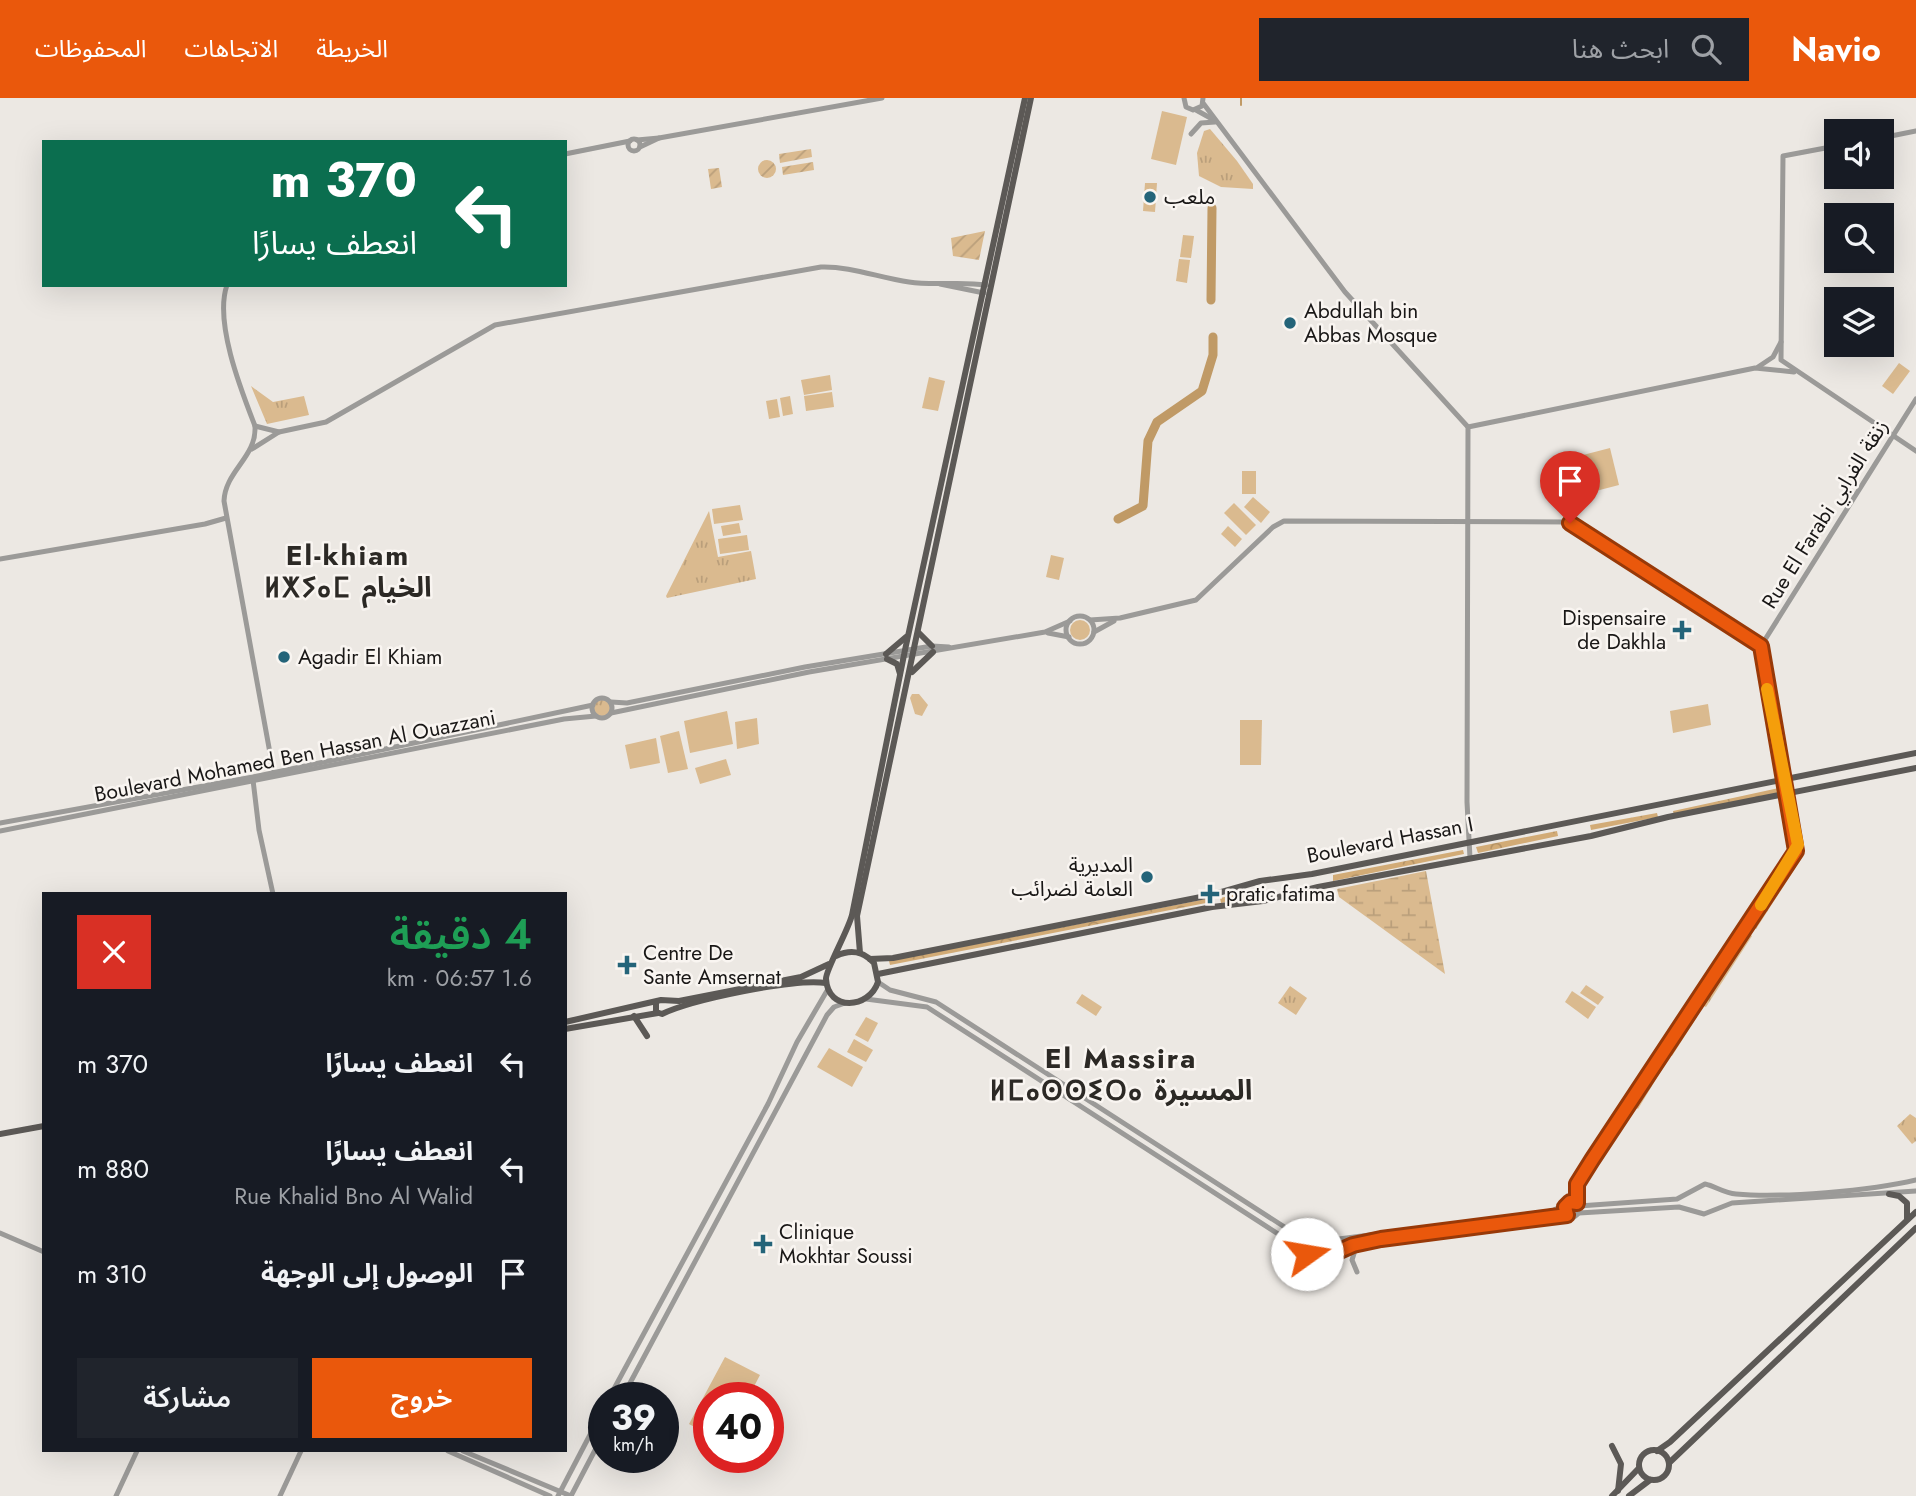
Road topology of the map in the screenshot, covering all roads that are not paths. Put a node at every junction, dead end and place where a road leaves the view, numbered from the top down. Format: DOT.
graph roads {
  1 [pos="882,98"];
  2 [pos="1031,98"];
  3 [pos="1184,98"];
  4 [pos="1024,100"];
  5 [pos="1203,101"];
  6 [pos="1195,110"];
  7 [pos="1214,121"];
  8 [pos="1916,131"];
  9 [pos="1191,134"];
  10 [pos="1894,135"];
  11 [pos="659,138"];
  12 [pos="637,140"];
  13 [pos="629,144"];
  14 [pos="640,147"];
  15 [pos="1824,148"];
  16 [pos="567,154"];
  17 [pos="940,284"];
  18 [pos="988,285"];
  19 [pos="226,287"];
  20 [pos="986,293"];
  21 [pos="1782,339"];
  22 [pos="1771,359"];
  23 [pos="1779,365"];
  24 [pos="1755,369"];
  25 [pos="1916,399"];
  26 [pos="255,426"];
  27 [pos="1468,427"];
  28 [pos="279,432"];
  29 [pos="1893,436"];
  30 [pos="252,449"];
  31 [pos="1916,451"];
  32 [pos="226,518"];
  33 [pos="1468,523"];
  34 [pos="0,559"];
  35 [pos="1120,618"];
  36 [pos="1090,620"];
  37 [pos="1070,621"];
  38 [pos="914,629"];
  39 [pos="1045,632"];
  40 [pos="1094,632"];
  41 [pos="1069,637"];
  42 [pos="1761,646"];
  43 [pos="933,649"];
  44 [pos="914,652"];
  45 [pos="904,653"];
  46 [pos="887,657"];
  47 [pos="900,676"];
  48 [pos="909,677"];
  49 [pos="611,702"];
  50 [pos="593,705"];
  51 [pos="611,713"];
  52 [pos="596,716"];
  53 [pos="1916,753"];
  54 [pos="1916,768"];
  55 [pos="274,775"];
  56 [pos="1784,778"];
  57 [pos="253,779"];
  58 [pos="1787,792"];
  59 [pos="0,823"];
  60 [pos="0,831"];
  61 [pos="1468,843"];
  62 [pos="1470,858"];
  63 [pos="273,892"];
  64 [pos="860,953"];
  65 [pos="836,956"];
  66 [pos="870,959"];
  67 [pos="829,964"];
  68 [pos="878,978"];
  69 [pos="827,986"];
  70 [pos="866,999"];
  71 [pos="666,1002"];
  72 [pos="656,1003"];
  73 [pos="845,1003"];
  74 [pos="668,1011"];
  75 [pos="658,1013"];
  76 [pos="634,1016"];
  77 [pos="567,1022"];
  78 [pos="567,1029"];
  79 [pos="647,1036"];
  80 [pos="42,1126"];
  81 [pos="0,1134"];
  82 [pos="1916,1180"];
  83 [pos="1577,1184"];
  84 [pos="1715,1189"];
  85 [pos="1916,1191"];
  86 [pos="1691,1194"];
  87 [pos="1889,1194"];
  88 [pos="1566,1206"];
  89 [pos="1717,1207"];
  90 [pos="1578,1208"];
  91 [pos="1693,1208"];
  92 [pos="1916,1212"];
  93 [pos="1567,1215"];
  94 [pos="1906,1221"];
  95 [pos="1916,1228"];
  96 [pos="0,1233"];
  97 [pos="1316,1242"];
  98 [pos="1328,1243"];
  99 [pos="1357,1244"];
  100 [pos="42,1251"];
  101 [pos="1335,1253"];
  102 [pos="1307,1257"];
  103 [pos="1356,1272"];
  104 [pos="618,1382"];
  105 [pos="631,1382"];
  106 [pos="588,1438"];
  107 [pos="1612,1446"];
  108 [pos="1657,1451"];
  109 [pos="137,1452"];
  110 [pos="301,1452"];
  111 [pos="450,1452"];
  112 [pos="465,1452"];
  113 [pos="588,1464"];
  114 [pos="1669,1464"];
  115 [pos="1639,1468"];
  116 [pos="1651,1480"];
  117 [pos="558,1493"];
  118 [pos="1615,1493"];
  119 [pos="116,1496"];
  120 [pos="279,1496"];
  121 [pos="550,1496"];
  122 [pos="571,1496"];
  123 [pos="1629,1496"];
  1 -- 11 [label="street"];
  2 -- 18 [label="main road"];
  3 -- 6 [label="street"];
  4 -- 18 [label="main road"];
  5 -- 6 [label="street"];
  5 -- 7 [label="street"];
  6 -- 7 [label="street"];
  7 -- 9 [label="street"];
  7 -- 27 [label="street"];
  8 -- 10 [label="street"];
  11 -- 12 [label="street"];
  11 -- 14 [label="street"];
  12 -- 13 [label="street"];
  12 -- 14 [label="street"];
  13 -- 14 [label="street"];
  13 -- 16 [label="street"];
  15 -- 21 [label="street"];
  17 -- 18 [label="street"];
  17 -- 20 [label="street"];
  17 -- 28 [label="street"];
  18 -- 20 [label="main road"];
  19 -- 26 [label="street"];
  20 -- 38 [label="main road"];
  21 -- 22 [label="street"];
  21 -- 23 [label="street"];
  22 -- 23 [label="street"];
  22 -- 23 [label="street"];
  22 -- 24 [label="street"];
  23 -- 24 [label="street"];
  23 -- 29 [label="street"];
  24 -- 27 [label="street"];
  25 -- 29 [label="street, Rue El Farabi زنقة الفرابي"];
  26 -- 28 [label="street"];
  26 -- 30 [label="street"];
  27 -- 33 [label="street"];
  28 -- 30 [label="street"];
  29 -- 31 [label="street"];
  29 -- 42 [label="street, Rue El Farabi زنقة الفرابي"];
  30 -- 32 [label="street"];
  32 -- 34 [label="street"];
  32 -- 55 [label="street"];
  33 -- 35 [label="street"];
  33 -- 42 [label="street"];
  33 -- 61 [label="street"];
  35 -- 36 [label="street"];
  35 -- 40 [label="street"];
  36 -- 37 [label="street"];
  36 -- 40 [label="street"];
  37 -- 39 [label="street"];
  37 -- 41 [label="street"];
  38 -- 43 [label="main road"];
  38 -- 44 [label="main road"];
  38 -- 45 [label="main road"];
  38 -- 46 [label="main road"];
  39 -- 41 [label="street"];
  39 -- 43 [label="street"];
  40 -- 41 [label="street"];
  42 -- 56 [label="street"];
  43 -- 44 [label="street"];
  43 -- 48 [label="main road"];
  44 -- 45 [label="street"];
  44 -- 48 [label="main road"];
  45 -- 46 [label="street"];
  45 -- 47 [label="main road"];
  46 -- 47 [label="main road"];
  46 -- 49 [label="street"];
  46 -- 51 [label="street"];
  47 -- 65 [label="main road"];
  48 -- 64 [label="main road"];
  49 -- 50 [label="street"];
  49 -- 51 [label="street"];
  50 -- 52 [label="street"];
  50 -- 55 [label="street, Boulevard Mohamed Ben Hassan Al Ouazzani"];
  51 -- 52 [label="street"];
  52 -- 55 [label="street, Boulevard Mohamed Ben Hassan Al Ouazzani"];
  53 -- 56 [label="main road, Boulevard Hassan I"];
  54 -- 58 [label="main road, Boulevard Hassan I"];
  55 -- 57 [label="street, Boulevard Mohamed Ben Hassan Al Ouazzani"];
  56 -- 58 [label="street"];
  56 -- 61 [label="main road, Boulevard Hassan I"];
  57 -- 59 [label="street, Boulevard Mohamed Ben Hassan Al Ouazzani"];
  57 -- 60 [label="street, Boulevard Mohamed Ben Hassan Al Ouazzani"];
  57 -- 63 [label="street"];
  58 -- 62 [label="main road, Boulevard Hassan I"];
  58 -- 83 [label="street"];
  61 -- 62 [label="street"];
  61 -- 66 [label="main road, Boulevard Hassan I"];
  62 -- 68 [label="main road, Boulevard Hassan I"];
  64 -- 65 [label="main road"];
  64 -- 66 [label="main road"];
  65 -- 67 [label="main road"];
  66 -- 68 [label="main road"];
  67 -- 69 [label="main road"];
  67 -- 71 [label="main road"];
  68 -- 70 [label="main road"];
  68 -- 97 [label="street"];
  69 -- 73 [label="main road"];
  69 -- 74 [label="main road"];
  69 -- 104 [label="street"];
  70 -- 73 [label="main road"];
  70 -- 102 [label="street"];
  71 -- 72 [label="main road"];
  71 -- 74 [label="main road"];
  72 -- 75 [label="main road"];
  72 -- 77 [label="main road"];
  73 -- 105 [label="street"];
  74 -- 75 [label="main road"];
  75 -- 76 [label="main road"];
  76 -- 78 [label="main road"];
  76 -- 79 [label="main road"];
  80 -- 81 [label="main road"];
  82 -- 84 [label="street"];
  83 -- 88 [label="street"];
  83 -- 90 [label="street"];
  84 -- 86 [label="street"];
  84 -- 89 [label="street"];
  85 -- 87 [label="street"];
  86 -- 90 [label="street"];
  86 -- 91 [label="street"];
  87 -- 89 [label="street"];
  87 -- 94 [label="main road"];
  88 -- 90 [label="street"];
  88 -- 93 [label="street"];
  88 -- 98 [label="street"];
  89 -- 91 [label="street"];
  90 -- 91 [label="street"];
  90 -- 93 [label="street"];
  92 -- 94 [label="main road"];
  93 -- 99 [label="street"];
  94 -- 108 [label="main road"];
  95 -- 114 [label="main road"];
  96 -- 100 [label="street"];
  97 -- 98 [label="street"];
  97 -- 102 [label="street"];
  98 -- 101 [label="street"];
  99 -- 101 [label="street"];
  99 -- 103 [label="street"];
  101 -- 102 [label="street"];
  106 -- 117 [label="street"];
  107 -- 118 [label="main road"];
  108 -- 114 [label="main road"];
  108 -- 115 [label="main road"];
  109 -- 119 [label="street"];
  110 -- 120 [label="street"];
  111 -- 121 [label="street"];
  112 -- 117 [label="street"];
  113 -- 122 [label="street"];
  114 -- 116 [label="main road"];
  115 -- 116 [label="main road"];
  115 -- 118 [label="main road"];
  116 -- 123 [label="main road"];
  117 -- 122 [label="street"];
}
